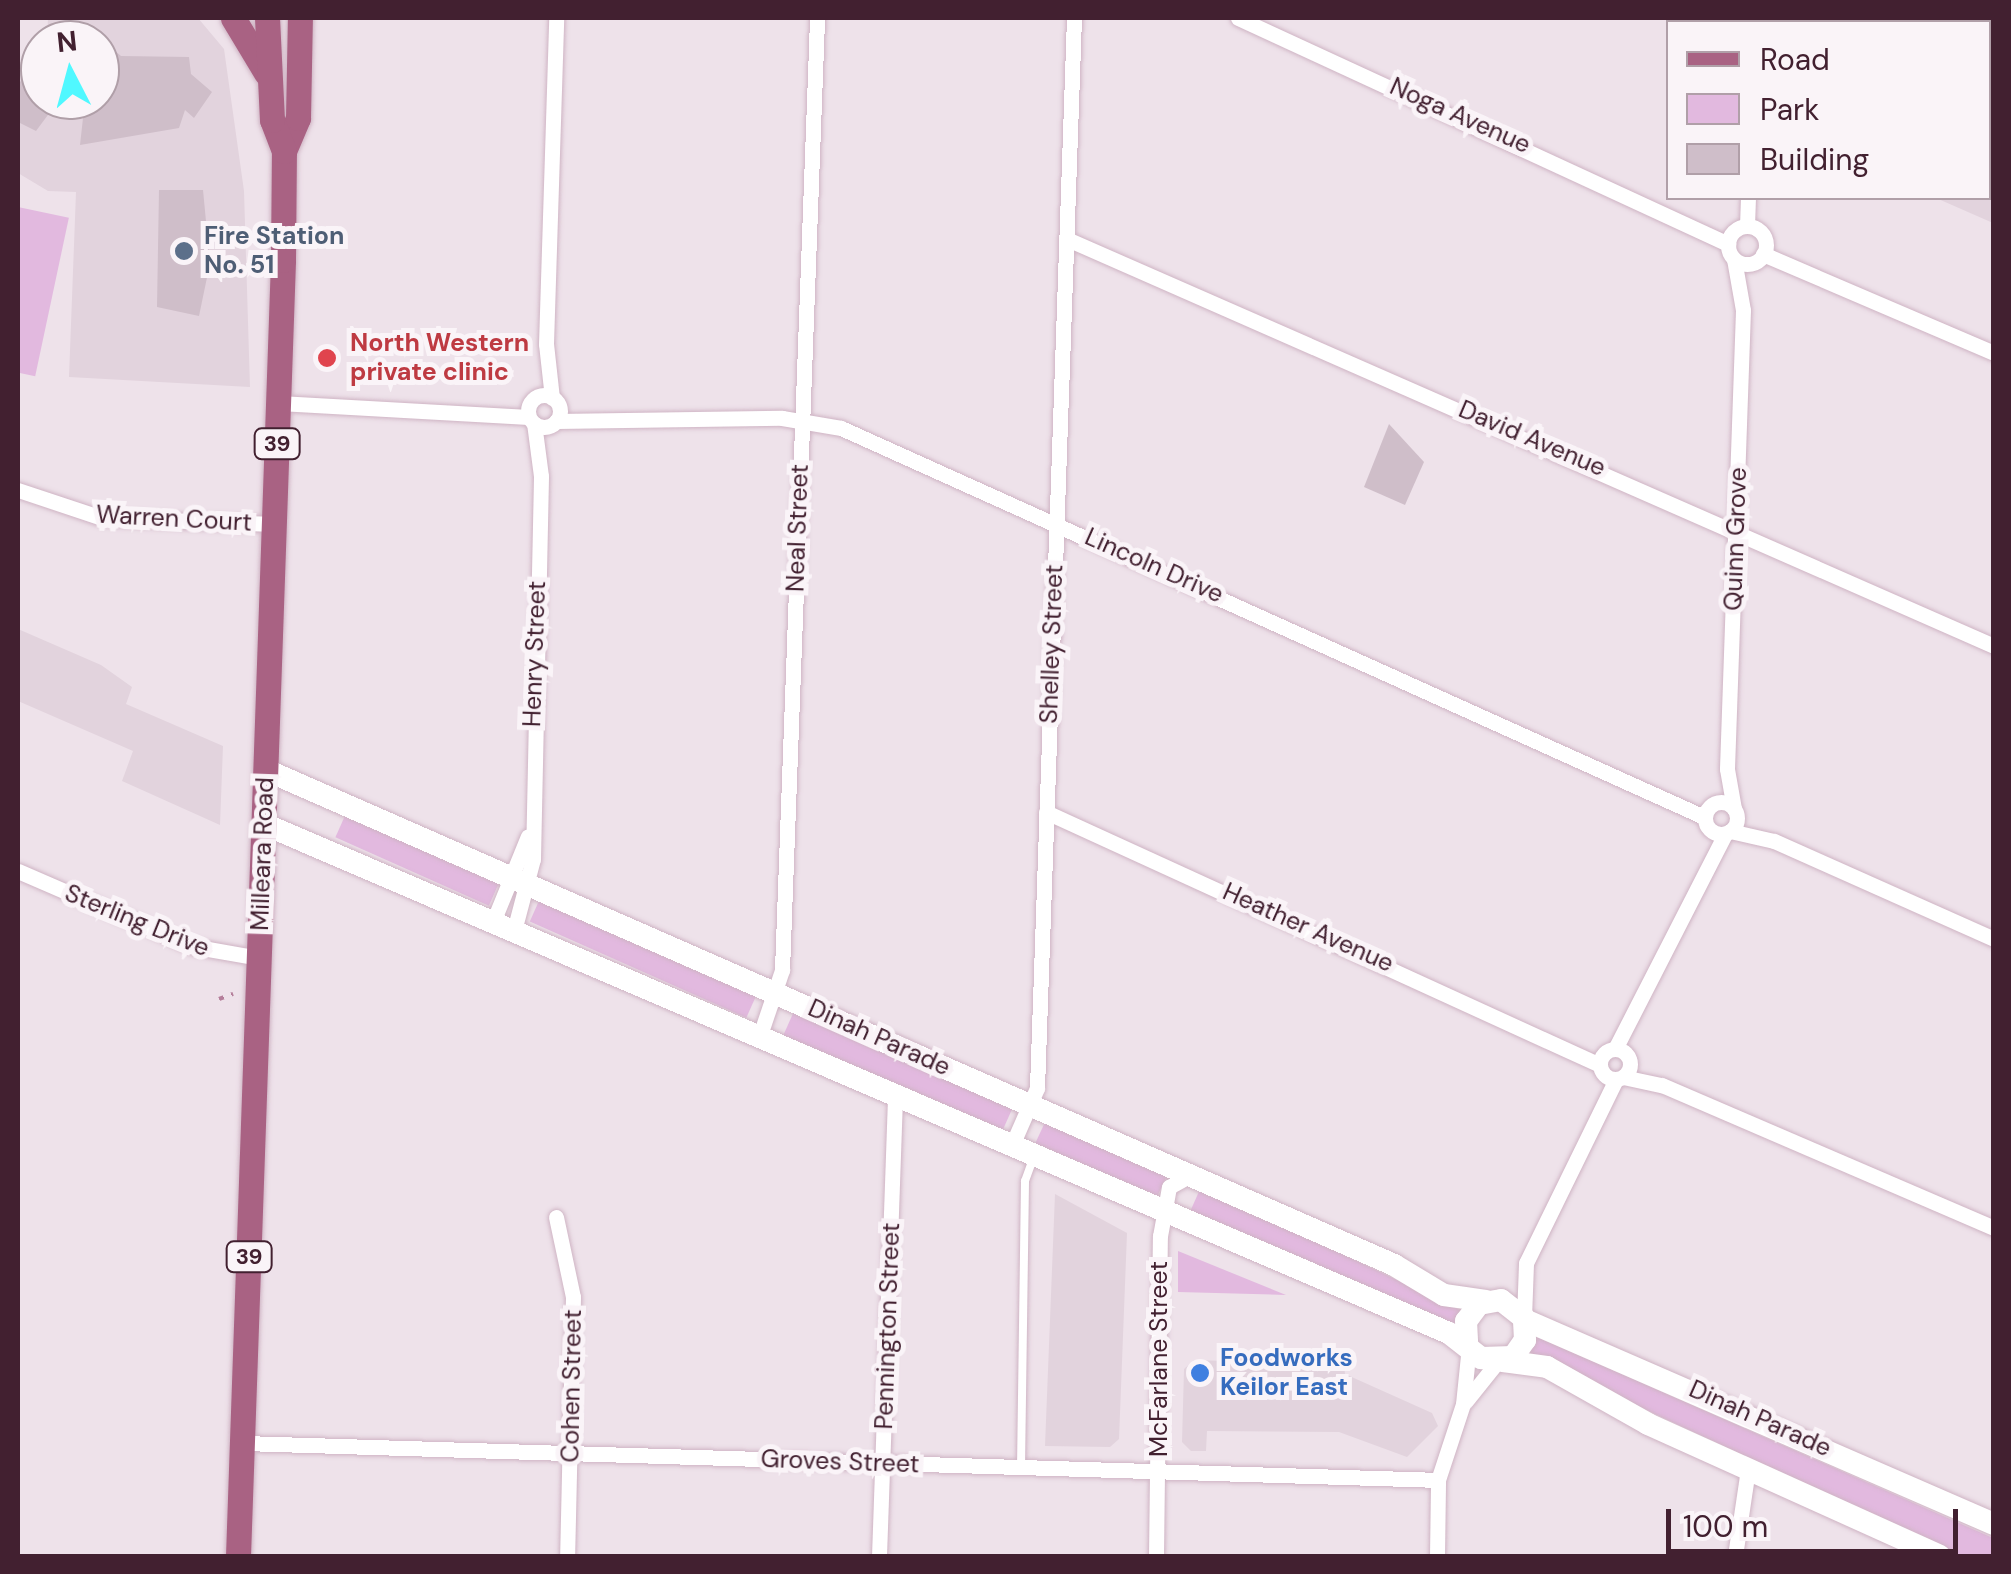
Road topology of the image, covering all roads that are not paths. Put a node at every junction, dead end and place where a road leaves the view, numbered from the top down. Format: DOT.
graph roads {
  1 [pos="232,18"];
  2 [pos="268,18"];
  3 [pos="300,18"];
  4 [pos="556,18"];
  5 [pos="816,18"];
  6 [pos="1074,18"];
  7 [pos="1238,18"];
  8 [pos="268,78"];
  9 [pos="284,151"];
  10 [pos="1748,200"];
  11 [pos="1681,216"];
  12 [pos="1742,228"];
  13 [pos="1066,239"];
  14 [pos="1731,252"];
  15 [pos="1760,258"];
  16 [pos="1744,310"];
  17 [pos="1994,352"];
  18 [pos="279,402"];
  19 [pos="540,406"];
  20 [pos="616,414"];
  21 [pos="802,419"];
  22 [pos="555,422"];
  23 [pos="541,476"];
  24 [pos="18,490"];
  25 [pos="1056,522"];
  26 [pos="275,524"];
  27 [pos="1736,531"];
  28 [pos="1994,646"];
  29 [pos="1727,769"];
  30 [pos="266,770"];
  31 [pos="1735,811"];
  32 [pos="1046,812"];
  33 [pos="1710,813"];
  34 [pos="264,824"];
  35 [pos="1727,832"];
  36 [pos="1774,841"];
  37 [pos="1704,867"];
  38 [pos="18,870"];
  39 [pos="522,879"];
  40 [pos="505,922"];
  41 [pos="1994,938"];
  42 [pos="260,958"];
  43 [pos="778,993"];
  44 [pos="760,1035"];
  45 [pos="1615,1065"];
  46 [pos="895,1094"];
  47 [pos="1033,1106"];
  48 [pos="1012,1145"];
  49 [pos="1034,1154"];
  50 [pos="1189,1176"];
  51 [pos="1163,1211"];
  52 [pos="556,1217"];
  53 [pos="1994,1228"];
  54 [pos="1526,1263"];
  55 [pos="1491,1300"];
  56 [pos="1525,1319"];
  57 [pos="1468,1344"];
  58 [pos="1500,1361"];
  59 [pos="1463,1404"];
  60 [pos="242,1443"];
  61 [pos="571,1453"];
  62 [pos="883,1464"];
  63 [pos="1020,1468"];
  64 [pos="1748,1469"];
  65 [pos="1159,1473"];
  66 [pos="1438,1480"];
  67 [pos="1994,1524"];
  68 [pos="238,1556"];
  69 [pos="568,1556"];
  70 [pos="880,1556"];
  71 [pos="1156,1556"];
  72 [pos="1437,1556"];
  73 [pos="1735,1556"];
  74 [pos="1940,1556"];
  1 -- 8 [label="main road, 39"];
  2 -- 8 [label="main road, Milleara Road / 39"];
  3 -- 9 [label="main road, Milleara Road / 39"];
  4 -- 19 [label="street, Henry Street"];
  5 -- 21 [label="street, Neal Street"];
  6 -- 13 [label="street, Shelley Street"];
  7 -- 11 [label="street, Noga Avenue"];
  8 -- 9 [label="main road, Milleara Road / 39"];
  9 -- 18 [label="main road, Milleara Road / 39"];
  10 -- 12 [label="street"];
  11 -- 12 [label="street, Noga Avenue"];
  11 -- 14 [label="street, Noga Avenue"];
  12 -- 14 [label="street"];
  12 -- 15 [label="street"];
  13 -- 25 [label="street, Shelley Street"];
  13 -- 27 [label="street, David Avenue"];
  14 -- 15 [label="street"];
  14 -- 16 [label="street, Quinn Grove"];
  15 -- 16 [label="street, Quinn Grove"];
  15 -- 17 [label="street"];
  16 -- 27 [label="street, Quinn Grove"];
  18 -- 19 [label="street, Lincoln Drive"];
  18 -- 26 [label="main road, Milleara Road / 39"];
  19 -- 20 [label="street, Lincoln Drive"];
  19 -- 22 [label="street, Henry Street"];
  19 -- 22 [label="street, Lincoln Drive"];
  19 -- 23 [label="street, Henry Street"];
  20 -- 21 [label="street, Lincoln Drive"];
  20 -- 22 [label="street, Lincoln Drive"];
  21 -- 25 [label="street, Lincoln Drive"];
  21 -- 43 [label="street, Neal Street"];
  22 -- 23 [label="street, Henry Street"];
  23 -- 39 [label="street, Henry Street"];
  24 -- 26 [label="street, Warren Court"];
  25 -- 32 [label="street, Shelley Street"];
  25 -- 33 [label="street, Lincoln Drive"];
  26 -- 30 [label="main road, Milleara Road / 39"];
  27 -- 28 [label="street, David Avenue"];
  27 -- 29 [label="street, Quinn Grove"];
  29 -- 31 [label="street, Quinn Grove"];
  29 -- 33 [label="street, Quinn Grove"];
  30 -- 34 [label="main road, Milleara Road / 39"];
  30 -- 39 [label="street, Dinah Parade"];
  31 -- 33 [label="street"];
  31 -- 35 [label="street, Quinn Grove"];
  31 -- 36 [label="street"];
  32 -- 45 [label="street, Heather Avenue"];
  32 -- 47 [label="street, Shelley Street"];
  33 -- 35 [label="street"];
  33 -- 37 [label="street, Quinn Grove"];
  34 -- 40 [label="street, Dinah Parade"];
  34 -- 42 [label="main road, Milleara Road / 39"];
  35 -- 36 [label="street"];
  35 -- 37 [label="street, Quinn Grove"];
  36 -- 41 [label="street"];
  37 -- 45 [label="street, Quinn Grove"];
  38 -- 42 [label="street, Sterling Drive"];
  39 -- 40 [label="street, Henry Street"];
  39 -- 43 [label="street, Dinah Parade"];
  40 -- 44 [label="street, Dinah Parade"];
  42 -- 60 [label="main road, Milleara Road / 39"];
  43 -- 44 [label="street, Neal Street"];
  43 -- 47 [label="street, Dinah Parade"];
  44 -- 46 [label="street, Dinah Parade"];
  45 -- 53 [label="street, Heather Avenue"];
  45 -- 54 [label="street, Quinn Grove"];
  46 -- 48 [label="street, Dinah Parade"];
  46 -- 62 [label="street, Pennington Street"];
  47 -- 48 [label="street, Shelley Street"];
  47 -- 50 [label="street, Dinah Parade"];
  48 -- 49 [label="street, Dinah Parade"];
  49 -- 51 [label="street, Dinah Parade"];
  49 -- 63 [label="lane"];
  50 -- 51 [label="street"];
  50 -- 55 [label="street, Dinah Parade"];
  51 -- 57 [label="street, Dinah Parade"];
  51 -- 65 [label="street, McFarlane Street"];
  52 -- 61 [label="street, Cohen Street"];
  54 -- 55 [label="street, Quinn Grove"];
  54 -- 56 [label="street, Quinn Grove"];
  55 -- 56 [label="street"];
  55 -- 57 [label="street"];
  56 -- 58 [label="street"];
  56 -- 67 [label="street, Dinah Parade"];
  57 -- 58 [label="street"];
  57 -- 59 [label="street"];
  58 -- 59 [label="street"];
  58 -- 64 [label="street, Dinah Parade"];
  59 -- 66 [label="street"];
  60 -- 61 [label="street, Groves Street"];
  60 -- 68 [label="main road, Milleara Road / 39"];
  61 -- 62 [label="street, Groves Street"];
  61 -- 69 [label="street, Cohen Street"];
  62 -- 63 [label="street, Groves Street"];
  62 -- 70 [label="street, Pennington Street"];
  63 -- 65 [label="street, Groves Street"];
  64 -- 73 [label="street"];
  64 -- 74 [label="street, Dinah Parade"];
  65 -- 66 [label="street, Groves Street"];
  65 -- 71 [label="street, McFarlane Street"];
  66 -- 72 [label="street"];
}
